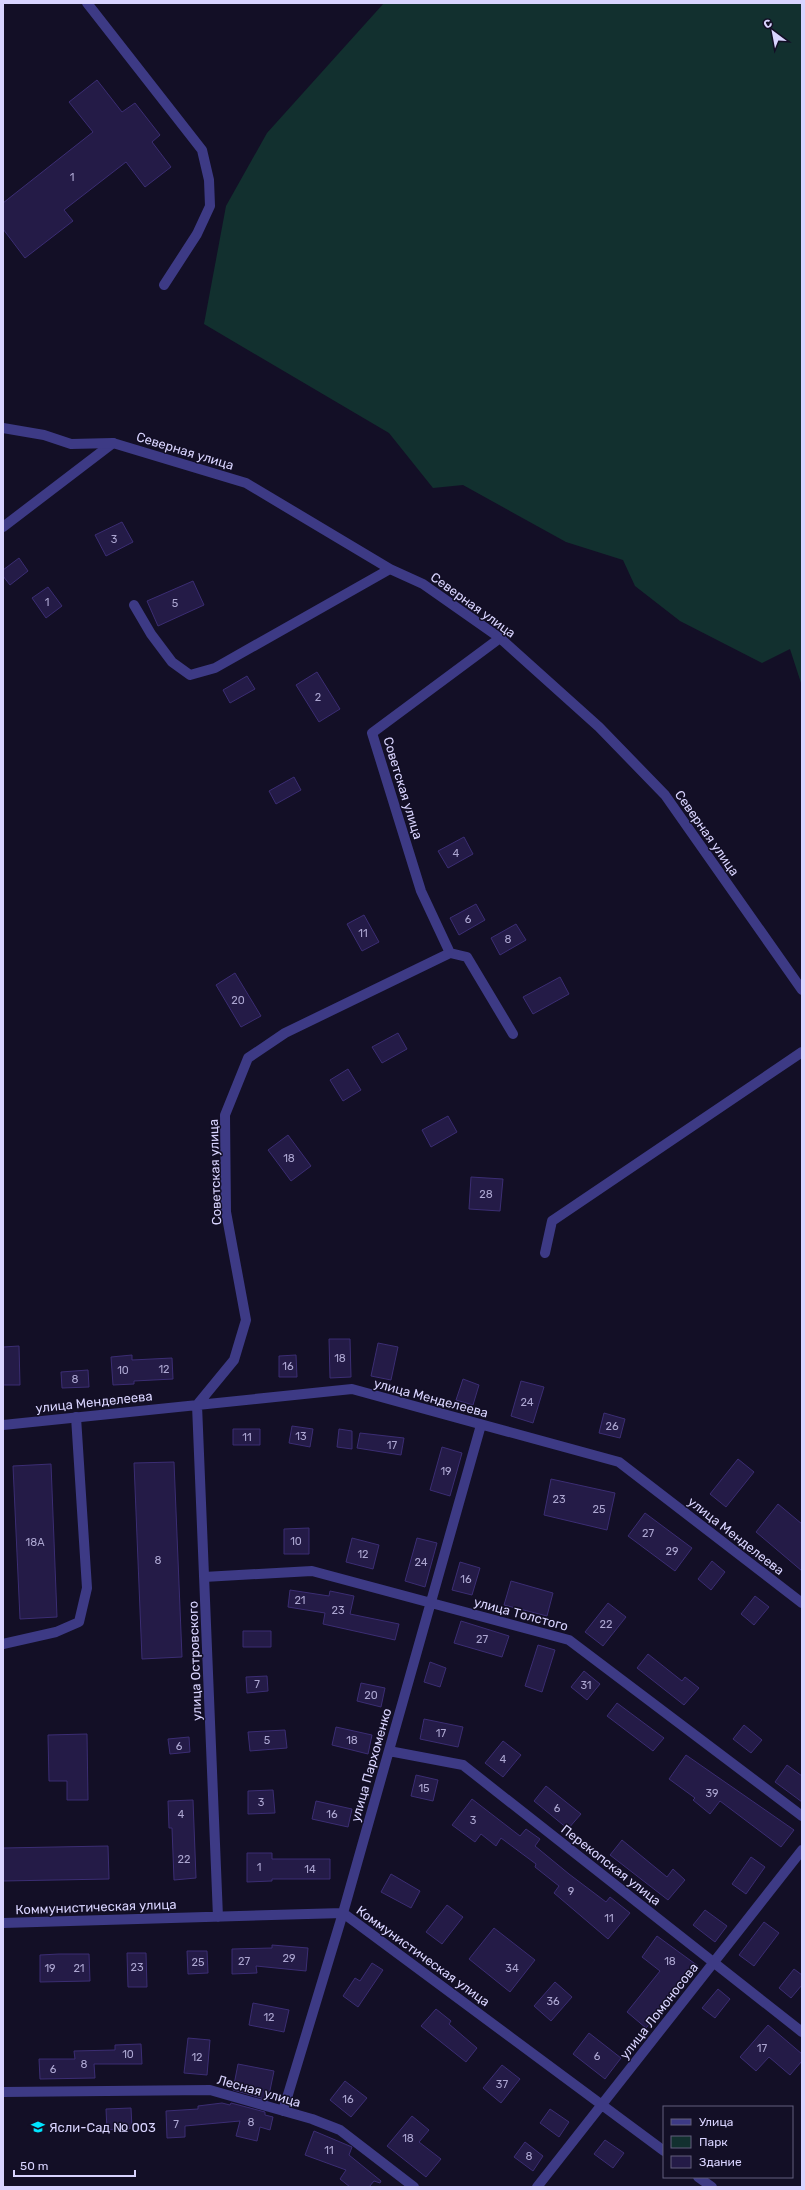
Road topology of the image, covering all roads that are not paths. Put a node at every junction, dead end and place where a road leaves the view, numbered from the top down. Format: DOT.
graph roads {
  1 [pos="87,3"];
  2 [pos="164,285"];
  3 [pos="3,428"];
  4 [pos="113,443"];
  5 [pos="3,527"];
  6 [pos="390,569"];
  7 [pos="134,605"];
  8 [pos="500,638"];
  9 [pos="450,953"];
  10 [pos="802,990"];
  11 [pos="513,1034"];
  12 [pos="802,1052"];
  13 [pos="545,1253"];
  14 [pos="196,1405"];
  15 [pos="76,1417"];
  16 [pos="3,1425"];
  17 [pos="481,1425"];
  18 [pos="204,1577"];
  19 [pos="431,1602"];
  20 [pos="802,1603"];
  21 [pos="3,1644"];
  22 [pos="389,1751"];
  23 [pos="802,1816"];
  24 [pos="802,1850"];
  25 [pos="343,1913"];
  26 [pos="218,1917"];
  27 [pos="3,1923"];
  28 [pos="713,1962"];
  29 [pos="802,2032"];
  30 [pos="3,2092"];
  31 [pos="603,2105"];
  32 [pos="282,2111"];
  33 [pos="663,2150"];
  34 [pos="699,2178"];
  35 [pos="414,2187"];
  36 [pos="537,2187"];
  37 [pos="712,2187"];
  1 -- 2 [label="street"];
  3 -- 4 [label="street, Северная улица"];
  4 -- 5 [label="street"];
  4 -- 6 [label="street, Северная улица"];
  6 -- 7 [label="street"];
  6 -- 8 [label="street, Северная улица"];
  8 -- 9 [label="street, Советская улица"];
  8 -- 10 [label="street, Северная улица"];
  9 -- 11 [label="street"];
  9 -- 14 [label="street, Советская улица"];
  12 -- 13 [label="street"];
  14 -- 15 [label="street, улица Менделеева"];
  14 -- 17 [label="street, улица Менделеева"];
  14 -- 18 [label="street, улица Островского"];
  15 -- 16 [label="street, улица Менделеева"];
  15 -- 21 [label="street"];
  17 -- 19 [label="street, улица Пархоменко"];
  17 -- 20 [label="street, улица Менделеева"];
  18 -- 19 [label="street, улица Толстого"];
  18 -- 26 [label="street, улица Островского"];
  19 -- 22 [label="street, улица Пархоменко"];
  19 -- 23 [label="street, улица Толстого"];
  22 -- 25 [label="street, улица Пархоменко"];
  22 -- 28 [label="street, Перекопская улица"];
  24 -- 28 [label="street, улица Ломоносова"];
  25 -- 26 [label="street, Коммунистическая улица"];
  25 -- 31 [label="street, Коммунистическая улица"];
  25 -- 32 [label="street, улица Пархоменко"];
  26 -- 27 [label="street, Коммунистическая улица"];
  28 -- 29 [label="street, Перекопская улица"];
  28 -- 31 [label="street, улица Ломоносова"];
  30 -- 32 [label="street, Лесная улица"];
  31 -- 33 [label="street, Коммунистическая улица"];
  31 -- 36 [label="street, улица Ломоносова"];
  32 -- 35 [label="street, Лесная улица"];
  34 -- 37 [label="street"];
}
